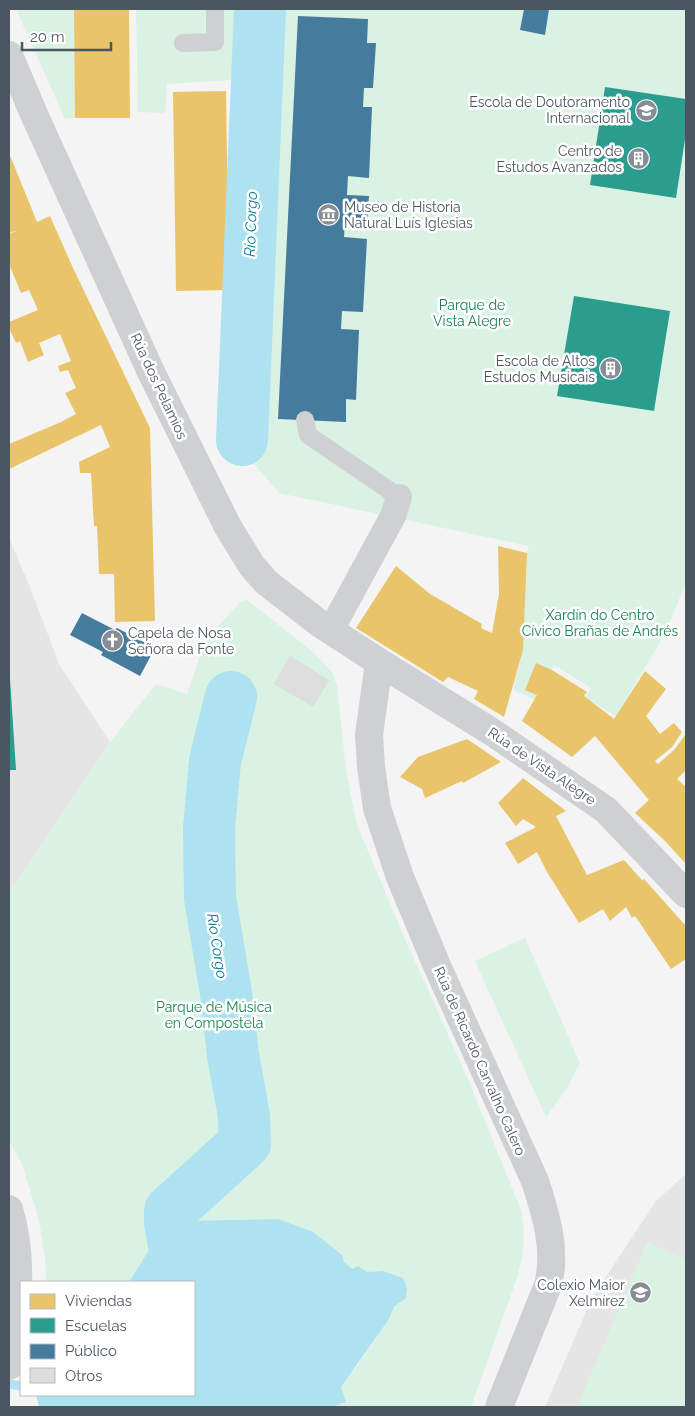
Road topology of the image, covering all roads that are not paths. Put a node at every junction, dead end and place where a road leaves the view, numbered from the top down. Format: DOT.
graph roads {
  1 [pos="215,9"];
  2 [pos="183,43"];
  3 [pos="9,55"];
  4 [pos="304,420"];
  5 [pos="400,497"];
  6 [pos="331,630"];
  7 [pos="379,662"];
  8 [pos="404,678"];
  9 [pos="371,712"];
  10 [pos="686,894"];
  11 [pos="9,1209"];
  12 [pos="9,1366"];
  13 [pos="499,1407"];
  1 -- 2 [label="lane"];
  3 -- 6 [label="street, Rúa dos Pelamios"];
  4 -- 5 [label="lane"];
  5 -- 6 [label="street"];
  6 -- 7 [label="street, Rúa dos Pelamios"];
  7 -- 8 [label="street, Rúa de Vista Alegre"];
  7 -- 9 [label="street, Rúa de Ricardo Carvalho Calero"];
  8 -- 9 [label="street"];
  8 -- 10 [label="street, Rúa de Vista Alegre"];
  9 -- 13 [label="street, Rúa de Ricardo Carvalho Calero"];
  11 -- 12 [label="street"];
}
